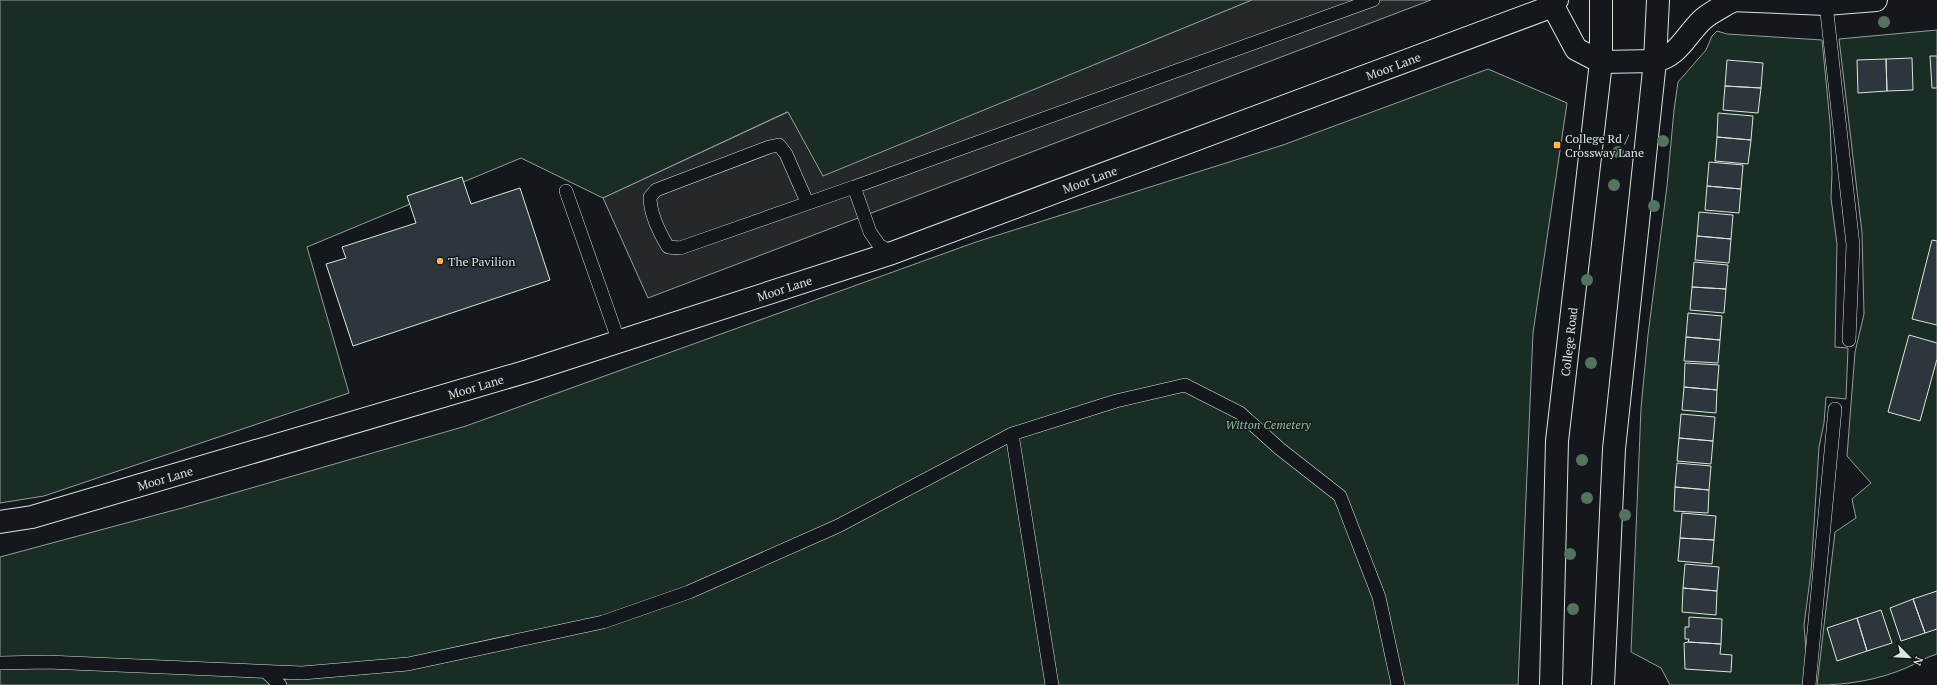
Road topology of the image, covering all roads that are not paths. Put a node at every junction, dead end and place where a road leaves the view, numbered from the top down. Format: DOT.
graph roads {
  1 [pos="1601,0"];
  2 [pos="1658,0"];
  3 [pos="1876,0"];
  4 [pos="1370,1"];
  5 [pos="1731,1"];
  6 [pos="1555,3"];
  7 [pos="1826,4"];
  8 [pos="1655,61"];
  9 [pos="1601,62"];
  10 [pos="854,187"];
  11 [pos="566,191"];
  12 [pos="808,202"];
  13 [pos="892,253"];
  14 [pos="1849,340"];
  15 [pos="619,342"];
  16 [pos="1835,409"];
  17 [pos="1012,434"];
  18 [pos="0,522"];
  19 [pos="0,663"];
  20 [pos="266,672"];
  21 [pos="280,685"];
  22 [pos="1052,685"];
  23 [pos="1398,685"];
  24 [pos="1551,685"];
  25 [pos="1602,685"];
  26 [pos="1809,685"];
  1 -- 9 [label="street, College Road"];
  2 -- 8 [label="street"];
  3 -- 7 [label="street"];
  4 -- 10 [label="lane"];
  5 -- 7 [label="street"];
  5 -- 8 [label="street"];
  6 -- 9 [label="street, Moor Lane"];
  6 -- 13 [label="street, Moor Lane"];
  7 -- 14 [label="lane"];
  8 -- 9 [label="street"];
  8 -- 25 [label="street"];
  9 -- 24 [label="street, College Road"];
  10 -- 12 [label="lane"];
  10 -- 13 [label="lane"];
  11 -- 15 [label="lane"];
  12 -- 12 [label="lane"];
  13 -- 15 [label="street, Moor Lane"];
  15 -- 18 [label="street, Moor Lane"];
  16 -- 26 [label="lane"];
  17 -- 20 [label="lane"];
  17 -- 22 [label="lane"];
  17 -- 23 [label="lane"];
  19 -- 20 [label="lane"];
  20 -- 21 [label="lane"];
}
